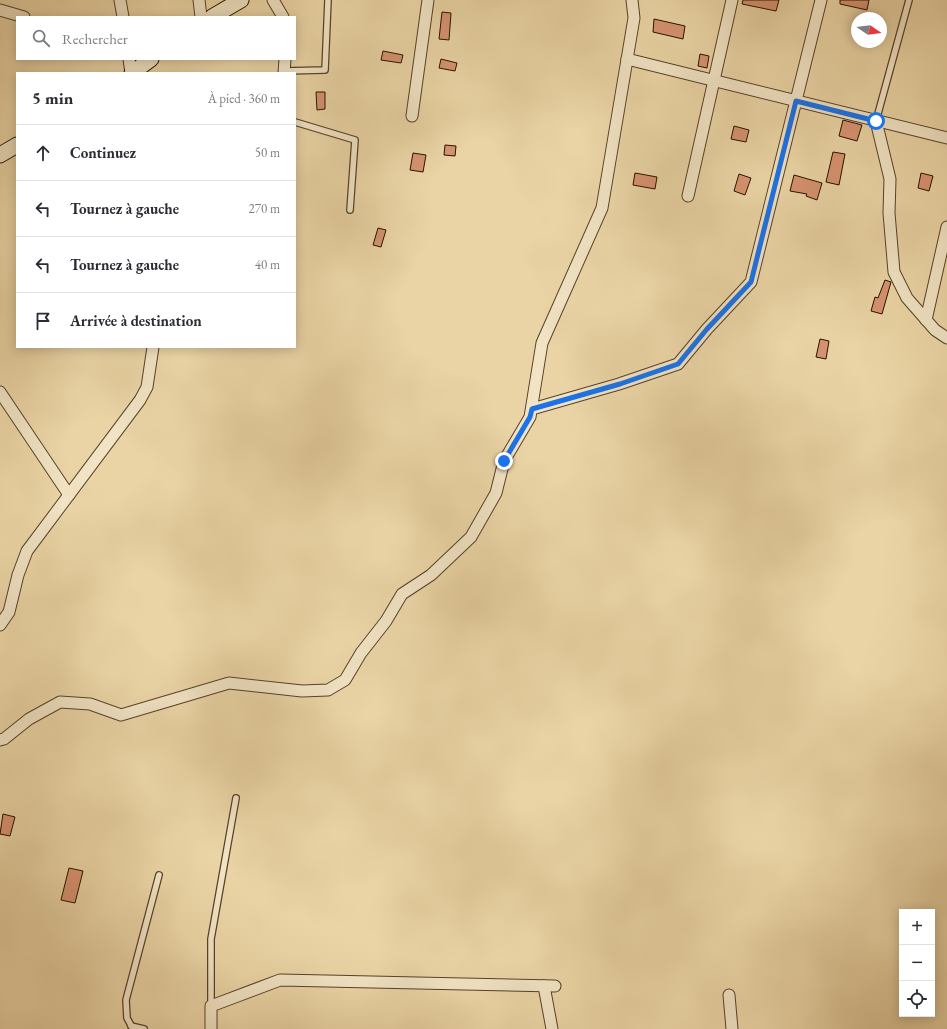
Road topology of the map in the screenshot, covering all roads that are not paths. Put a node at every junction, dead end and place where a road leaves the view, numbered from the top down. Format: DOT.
graph roads {
  1 [pos="120,0"];
  2 [pos="199,0"];
  3 [pos="241,0"];
  4 [pos="273,0"];
  5 [pos="328,0"];
  6 [pos="428,0"];
  7 [pos="632,0"];
  8 [pos="732,0"];
  9 [pos="821,0"];
  10 [pos="908,0"];
  11 [pos="0,10"];
  12 [pos="21,16"];
  13 [pos="122,16"];
  14 [pos="201,16"];
  15 [pos="214,16"];
  16 [pos="282,16"];
  17 [pos="627,59"];
  18 [pos="129,60"];
  19 [pos="150,60"];
  20 [pos="284,60"];
  21 [pos="131,72"];
  22 [pos="132,72"];
  23 [pos="284,72"];
  24 [pos="713,80"];
  25 [pos="796,101"];
  26 [pos="412,116"];
  27 [pos="876,121"];
  28 [pos="296,122"];
  29 [pos="947,138"];
  30 [pos="16,146"];
  31 [pos="0,155"];
  32 [pos="688,196"];
  33 [pos="350,210"];
  34 [pos="947,227"];
  35 [pos="926,320"];
  36 [pos="947,338"];
  37 [pos="153,348"];
  38 [pos="0,392"];
  39 [pos="532,409"];
  40 [pos="68,496"];
  41 [pos="0,625"];
  42 [pos="0,740"];
  43 [pos="236,798"];
  44 [pos="159,875"];
  45 [pos="544,986"];
  46 [pos="555,986"];
  47 [pos="728,995"];
  48 [pos="211,1006"];
  49 [pos="132,1027"];
  50 [pos="144,1029"];
  51 [pos="210,1029"];
  52 [pos="552,1029"];
  53 [pos="732,1029"];
  1 -- 13 [label="street"];
  2 -- 14 [label="street"];
  3 -- 15 [label="street"];
  4 -- 16 [label="street"];
  5 -- 23 [label="lane"];
  6 -- 26 [label="street"];
  7 -- 17 [label="street"];
  8 -- 24 [label="street"];
  9 -- 25 [label="street"];
  10 -- 27 [label="lane"];
  11 -- 12 [label="street"];
  17 -- 24 [label="street"];
  17 -- 39 [label="street"];
  18 -- 21 [label="street"];
  19 -- 22 [label="street"];
  20 -- 23 [label="street"];
  24 -- 25 [label="street"];
  24 -- 32 [label="street"];
  25 -- 27 [label="street"];
  25 -- 39 [label="street"];
  27 -- 29 [label="street"];
  27 -- 35 [label="street"];
  28 -- 33 [label="lane"];
  30 -- 31 [label="street"];
  34 -- 35 [label="street"];
  35 -- 36 [label="street"];
  37 -- 40 [label="street"];
  38 -- 40 [label="street"];
  39 -- 42 [label="street"];
  40 -- 41 [label="street"];
  43 -- 48 [label="lane"];
  44 -- 49 [label="lane"];
  45 -- 46 [label="street"];
  45 -- 48 [label="street"];
  45 -- 52 [label="street"];
  47 -- 53 [label="street"];
  48 -- 51 [label="street"];
  49 -- 50 [label="lane"];
}
